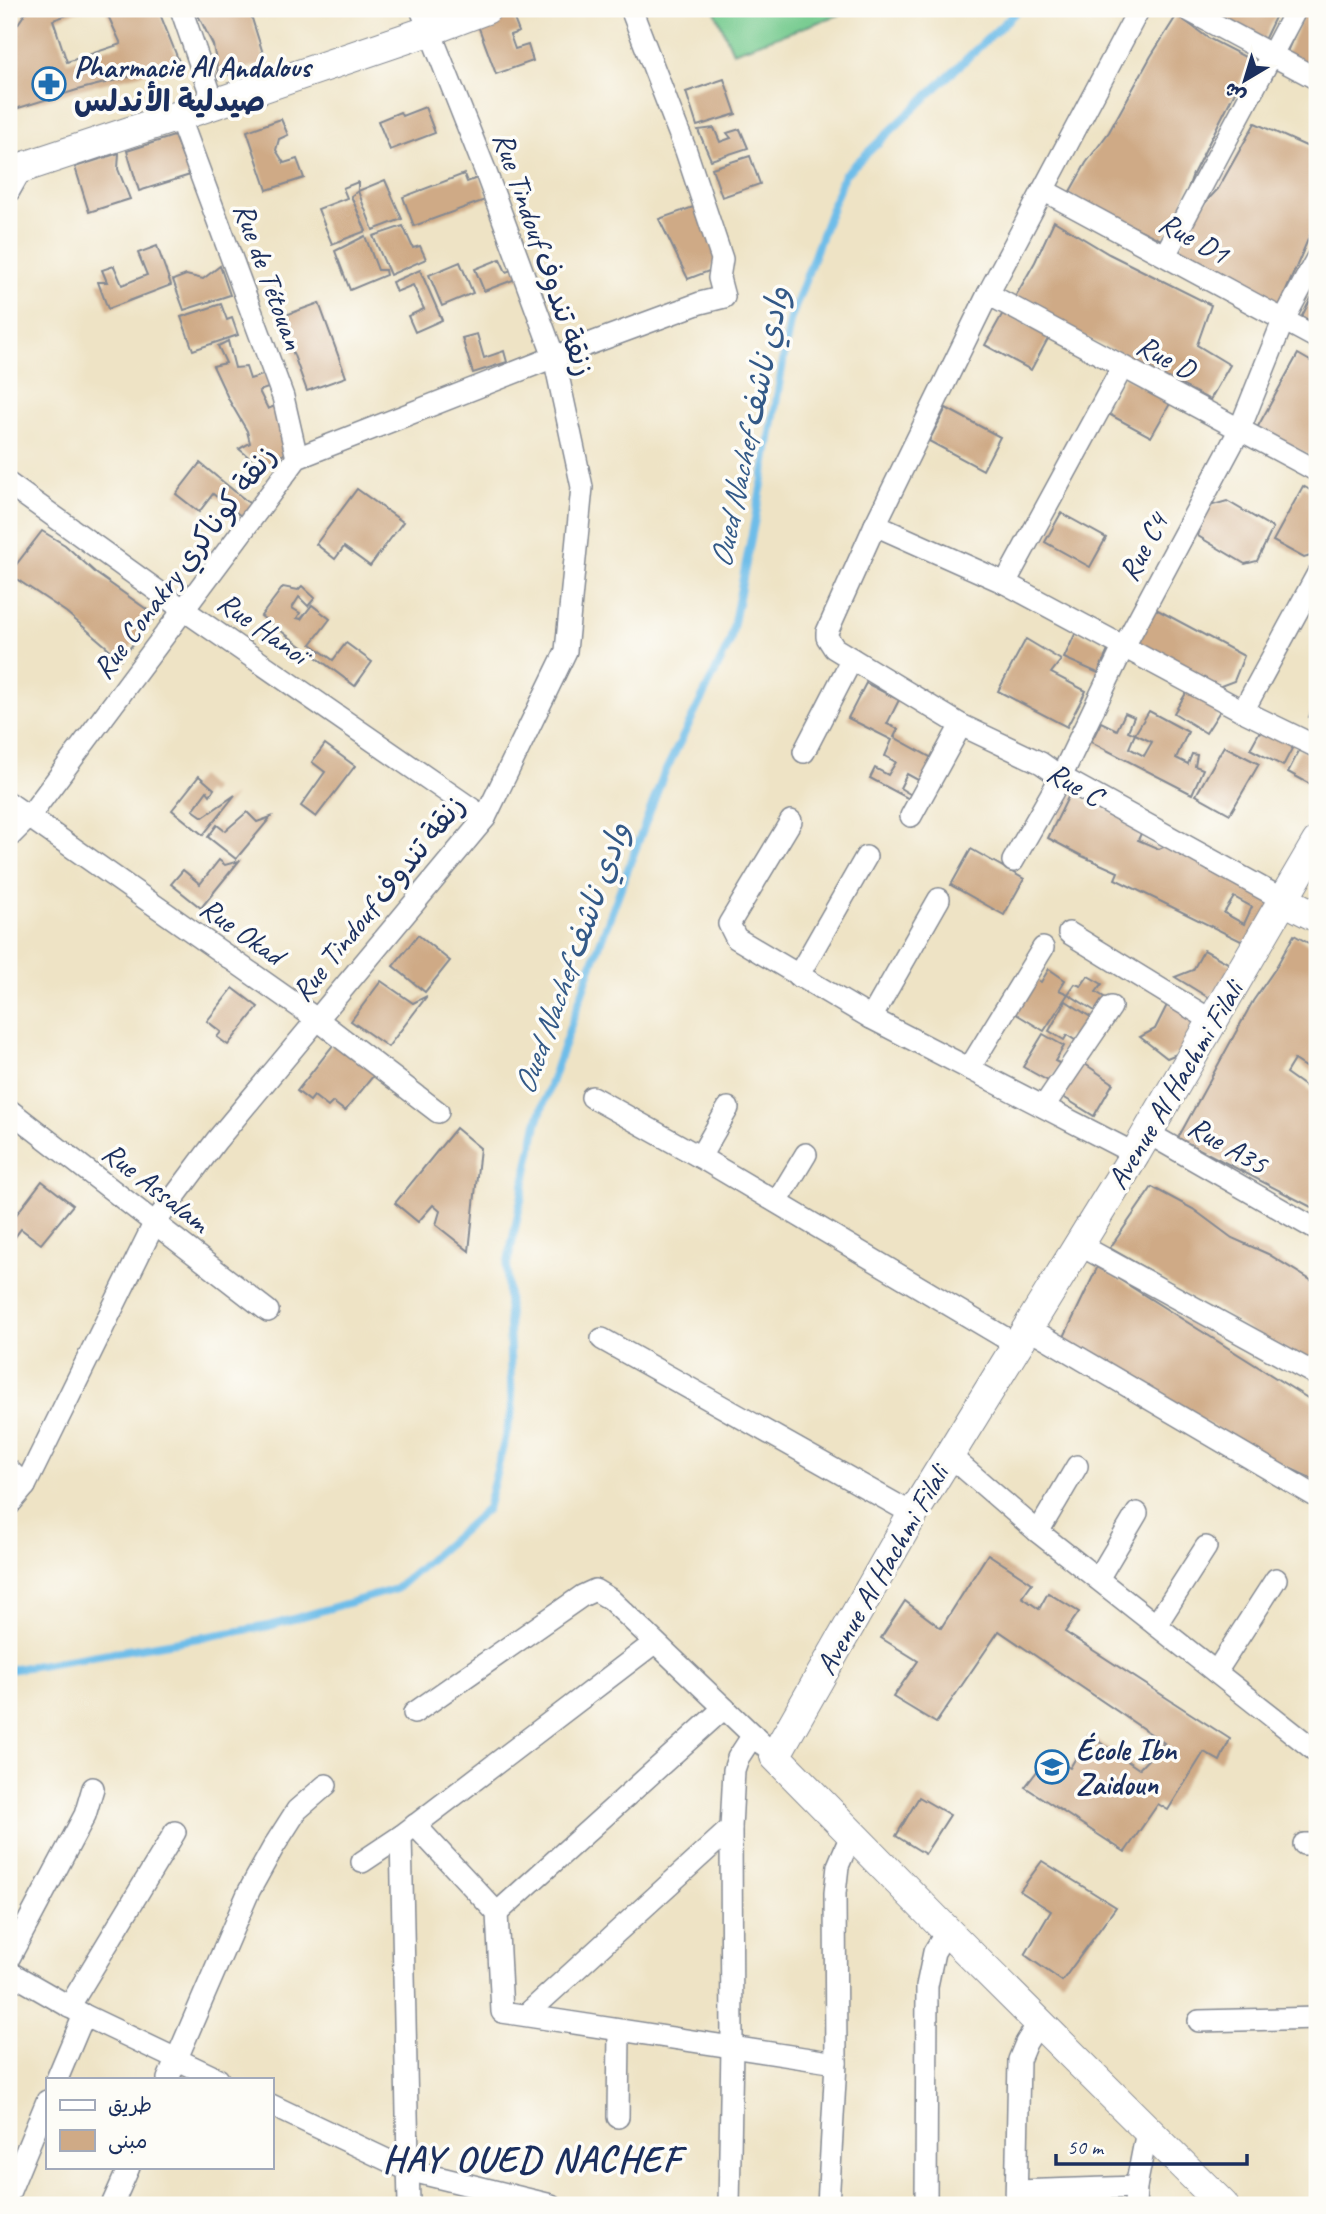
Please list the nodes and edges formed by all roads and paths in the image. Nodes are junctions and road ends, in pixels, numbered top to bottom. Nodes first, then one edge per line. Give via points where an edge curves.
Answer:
1 (181, 9) edge
2 (486, 9) edge
3 (631, 9) edge
4 (1139, 9) edge
5 (1186, 9) edge
6 (1296, 9) edge
7 (425, 20) edge
8 (1272, 55) junction
9 (1317, 79) edge
10 (214, 104) junction
11 (179, 116) junction
12 (13, 177) edge
13 (1043, 190) junction
14 (1165, 255) junction
15 (1317, 258) edge
16 (988, 293) junction
17 (1283, 321) junction
18 (1317, 338) edge
19 (554, 357) junction
20 (1122, 368) junction
21 (1239, 431) junction
22 (297, 458) junction
23 (1317, 471) edge
24 (9, 484) edge
25 (875, 525) junction
26 (1317, 575) edge
27 (1005, 583) junction
28 (184, 610) junction
29 (1123, 648) junction
30 (843, 653) junction
31 (1242, 711) junction
32 (961, 725) junction
33 (1317, 747) edge
34 (804, 752) dead end
35 (1060, 777) junction
36 (9, 803) edge
37 (911, 816) dead end
38 (28, 818) junction
39 (485, 818) junction
40 (791, 821) dead end
41 (9, 837) edge
42 (1317, 842) edge
43 (866, 857) dead end
44 (1013, 861) dead end
45 (939, 899) dead end
46 (1282, 899) junction
47 (1317, 917) edge
48 (1069, 933) dead end
49 (1043, 948) dead end
50 (798, 976) junction
51 (1111, 1007) dead end
52 (871, 1018) junction
53 (318, 1020) junction
54 (1214, 1022) junction
55 (969, 1069) junction
56 (592, 1097) dead end
57 (1044, 1106) junction
58 (728, 1108) dead end
59 (9, 1110) edge
60 (438, 1112) dead end
61 (1141, 1143) junction
62 (806, 1154) dead end
63 (700, 1157) junction
64 (777, 1202) junction
65 (154, 1224) junction
66 (1317, 1230) edge
67 (1078, 1244) junction
68 (268, 1311) dead end
69 (1022, 1336) junction
70 (602, 1339) dead end
71 (1317, 1375) edge
72 (949, 1455) junction
73 (1077, 1466) dead end
74 (9, 1470) edge
75 (25, 1486) junction
76 (1317, 1497) edge
77 (9, 1504) edge
78 (1137, 1513) dead end
79 (913, 1514) junction
80 (1038, 1532) junction
81 (1206, 1547) dead end
82 (1098, 1579) junction
83 (1276, 1579) dead end
84 (1156, 1625) junction
85 (654, 1643) junction
86 (1216, 1672) junction
87 (724, 1708) junction
88 (414, 1713) dead end
89 (753, 1735) junction
90 (1317, 1752) edge
91 (775, 1756) junction
92 (326, 1785) dead end
93 (93, 1788) dead end
94 (732, 1828) junction
95 (408, 1831) junction
96 (175, 1832) dead end
97 (852, 1833) junction
98 (362, 1862) dead end
99 (497, 1913) junction
100 (947, 1931) junction
101 (9, 1958) edge
102 (9, 1972) edge
103 (77, 2011) junction
104 (527, 2014) junction
105 (1317, 2018) edge
106 (1199, 2021) dead end
107 (1039, 2022) junction
108 (619, 2032) junction
109 (732, 2047) junction
110 (836, 2063) junction
111 (172, 2069) edge
112 (57, 2078) edge
113 (213, 2078) edge
114 (46, 2103) edge
115 (273, 2106) edge
116 (618, 2117) dead end
117 (1147, 2131) junction
118 (129, 2168) edge
119 (408, 2170) junction
120 (9, 2193) edge
121 (1135, 2196) edge
122 (1016, 2198) edge
123 (111, 2205) edge
124 (409, 2205) edge
125 (551, 2205) edge
126 (729, 2205) edge
127 (828, 2205) edge
128 (926, 2205) edge
129 (1223, 2205) edge

1 - 10 street
2 - 7 street
3 - 19 street, Rue Conakry زنقة كوناكري via 722,259 719,278 724,297
4 - 13 street
5 - 8 street
6 - 8 street
7 - 10 street
7 - 19 street, Rue Tindouf زنقة تندوف
8 - 9 street
8 - 14 street
10 - 11 street
11 - 12 street
11 - 22 street, Rue de Tétouan via 283,397
13 - 14 street, Rue D1
13 - 16 street
14 - 17 street, Rue D1
15 - 17 street, Rue C4
16 - 20 street, Rue D
16 - 25 street
17 - 18 street, Rue D1
17 - 21 street, Rue C4
19 - 22 street, Rue Conakry زنقة كوناكري
19 - 39 street, Rue Tindouf زنقة تندوف via 582,487 566,651
20 - 21 street, Rue D
20 - 27 street
21 - 23 street, Rue D
21 - 29 street, Rue C4
22 - 28 street, Rue Conakry زنقة كوناكري
24 - 28 street, Rue Hanoï
25 - 27 street
25 - 30 street via 827,632
26 - 31 street
27 - 29 street
28 - 38 street, Rue Conakry زنقة كوناكري
28 - 39 street, Rue Hanoï
29 - 31 street
29 - 35 street, Rue C4
30 - 32 street, Rue C
30 - 34 street
31 - 33 street
32 - 35 street, Rue C
32 - 37 street
35 - 44 street, Rue C4
35 - 46 street, Rue C
36 - 38 street, Rue Okad
38 - 41 street, Rue Conakry زنقة كوناكري
38 - 53 street, Rue Okad
39 - 53 street, Rue Tindouf زنقة تندوف
40 - 50 street, Rue A35 via 729,924 736,938
42 - 46 street, Avenue Al Hachmi Filali
43 - 50 street
45 - 52 street
46 - 47 street, Rue C
46 - 54 street, Avenue Al Hachmi Filali
48 - 54 street
49 - 55 street
50 - 52 street, Rue A35
51 - 57 street
52 - 55 street, Rue A35
53 - 60 street, Rue Okad
53 - 65 street, Rue Tindouf زنقة تندوف via 216,1141
54 - 61 street, Avenue Al Hachmi Filali
55 - 57 street, Rue A35
56 - 63 street
57 - 61 street, Rue A35
58 - 63 street
59 - 65 street, Rue Assalam
61 - 66 street, Rue A35
61 - 67 street, Avenue Al Hachmi Filali
62 - 64 street
63 - 64 street
64 - 69 street
65 - 68 street, Rue Assalam
65 - 75 street, Rue Tindouf زنقة تندوف
67 - 69 street, Avenue Al Hachmi Filali
67 - 71 street
69 - 72 street, Avenue Al Hachmi Filali
69 - 76 street
70 - 79 street
72 - 79 street, Avenue Al Hachmi Filali
72 - 80 street
73 - 80 street
74 - 75 street
75 - 77 street, Rue Tindouf زنقة تندوف
78 - 82 street
79 - 91 street, Avenue Al Hachmi Filali
80 - 82 street
81 - 84 street
82 - 84 street
83 - 86 street
84 - 86 street
85 - 87 street
85 - 88 street via 595,1590
85 - 95 street
86 - 90 street
87 - 89 street
87 - 99 street
89 - 91 street
89 - 94 street via 734,1770
91 - 97 street
92 - 111 street via 297,1810 267,1857
93 - 101 street via 85,1815
94 - 104 street
94 - 109 street
95 - 98 street
95 - 99 street
95 - 119 street
96 - 103 street
97 - 100 street
97 - 110 street via 838,1866 835,1893
99 - 104 street via 500,2006 502,2012
100 - 107 street
100 - 128 street via 934,1952 927,1986
102 - 103 street
103 - 111 street
103 - 112 street
104 - 108 street
105 - 106 street
107 - 117 street
107 - 122 street via 1019,2060
108 - 109 street
108 - 116 street
109 - 110 street
109 - 126 street
110 - 127 street
111 - 113 street
114 - 120 street
115 - 119 street
117 - 121 street
117 - 129 street
118 - 123 street
119 - 124 street
119 - 125 street
121 - 122 street

